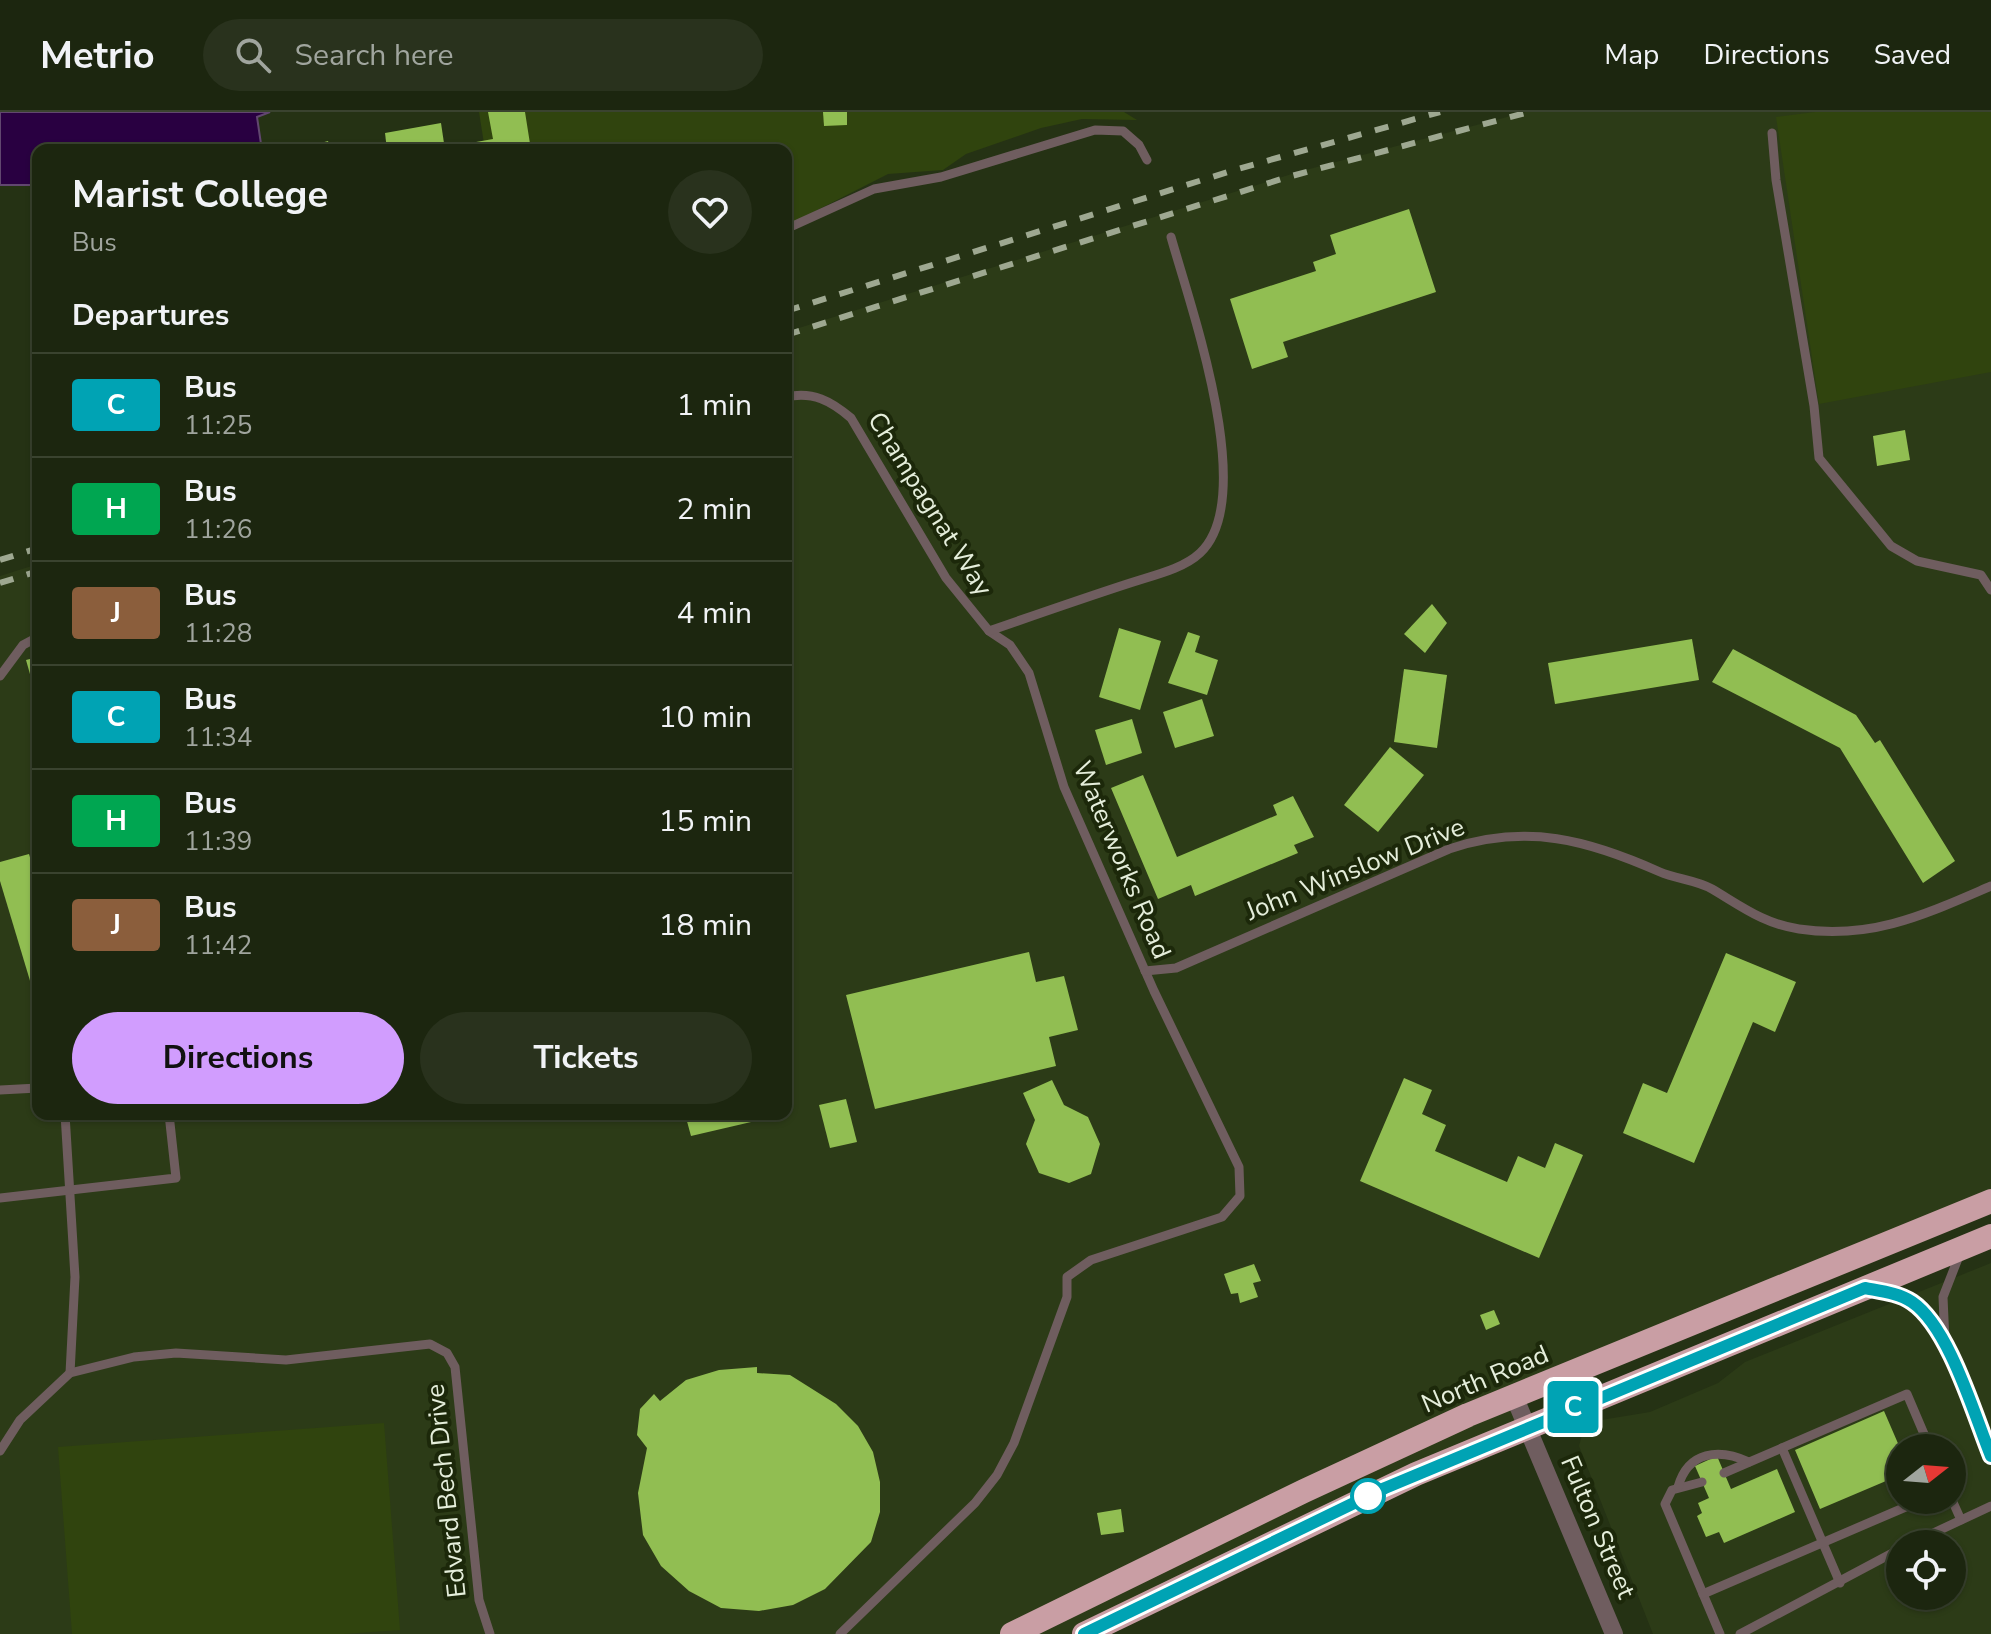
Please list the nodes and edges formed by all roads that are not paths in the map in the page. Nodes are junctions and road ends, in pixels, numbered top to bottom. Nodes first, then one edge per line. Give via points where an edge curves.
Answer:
1 (1772, 133) dead end
2 (1147, 160) dead end
3 (792, 226) edge
4 (1171, 237) dead end
5 (792, 396) edge
6 (1991, 590) edge
7 (989, 631) junction
8 (32, 640) edge
9 (0, 676) edge
10 (1991, 886) edge
11 (1145, 971) junction
12 (32, 1088) edge
13 (0, 1090) edge
14 (66, 1120) edge
15 (170, 1120) edge
16 (72, 1190) junction
17 (0, 1198) edge
18 (1991, 1201) edge
19 (1991, 1236) edge
20 (1964, 1247) junction
21 (1865, 1288) junction
22 (1946, 1349) junction
23 (70, 1373) junction
24 (1514, 1396) junction
25 (1527, 1426) junction
26 (1924, 1434) edge
27 (1782, 1448) junction
28 (0, 1451) edge
29 (1991, 1456) edge
30 (1749, 1462) junction
31 (1724, 1473) dead end
32 (1702, 1482) dead end
33 (1678, 1487) junction
34 (1991, 1506) edge
35 (1889, 1514) edge
36 (1958, 1514) edge
37 (1961, 1520) junction
38 (1940, 1530) edge
39 (1823, 1542) junction
40 (1886, 1557) edge
41 (1840, 1583) junction
42 (1703, 1594) junction
43 (490, 1634) edge
44 (840, 1634) edge
45 (1012, 1634) edge
46 (1084, 1634) edge
47 (1614, 1634) edge
48 (1720, 1634) edge
49 (1740, 1634) edge

1 - 6 lane via 1819,458 1891,546 1917,561 1981,575
2 - 3 lane via 1129,134 1103,128 941,177 874,189
4 - 7 lane via 1203,342 1221,448 1224,473 1214,535 1199,554 1168,570
5 - 7 lane, Champagnat Way via 807,394 832,402 851,418 946,578
7 - 11 lane, Waterworks Road via 1010,645 1029,673 1064,787
8 - 9 lane
10 - 11 lane, John Winslow Drive via 1909,922 1846,931 1798,929 1755,918 1709,887 1624,854 1582,841 1533,835 1449,849 1176,968
11 - 44 lane, Waterworks Road via 1233,1154 1242,1181 1240,1196 1222,1217 1091,1260 1067,1277 1067,1297 1014,1443 997,1475 975,1503
12 - 13 lane
14 - 16 lane
15 - 16 lane via 176,1178
16 - 17 lane
16 - 23 lane
18 - 24 highway, North Road
19 - 20 highway
20 - 21 highway
20 - 22 lane via 1943,1297
21 - 22 lane via 1917,1306
21 - 25 highway
22 - 29 lane
23 - 28 lane, Edvard Bech Drive via 20,1420
23 - 43 lane, Edvard Bech Drive via 176,1353 286,1360 430,1344 447,1353 455,1367 479,1600
24 - 25 street, Fulton Street
24 - 45 highway, North Road via 1290,1497
25 - 46 highway via 1361,1499
25 - 47 street, Fulton Street
26 - 27 lane via 1907,1394
27 - 30 lane
27 - 39 lane
30 - 31 lane
30 - 33 lane via 1712,1453 1687,1466
32 - 33 lane
33 - 42 lane via 1665,1504
34 - 37 lane
35 - 39 lane
36 - 37 lane
37 - 38 lane
39 - 41 lane
39 - 42 lane
40 - 41 lane
41 - 49 lane
42 - 48 lane

